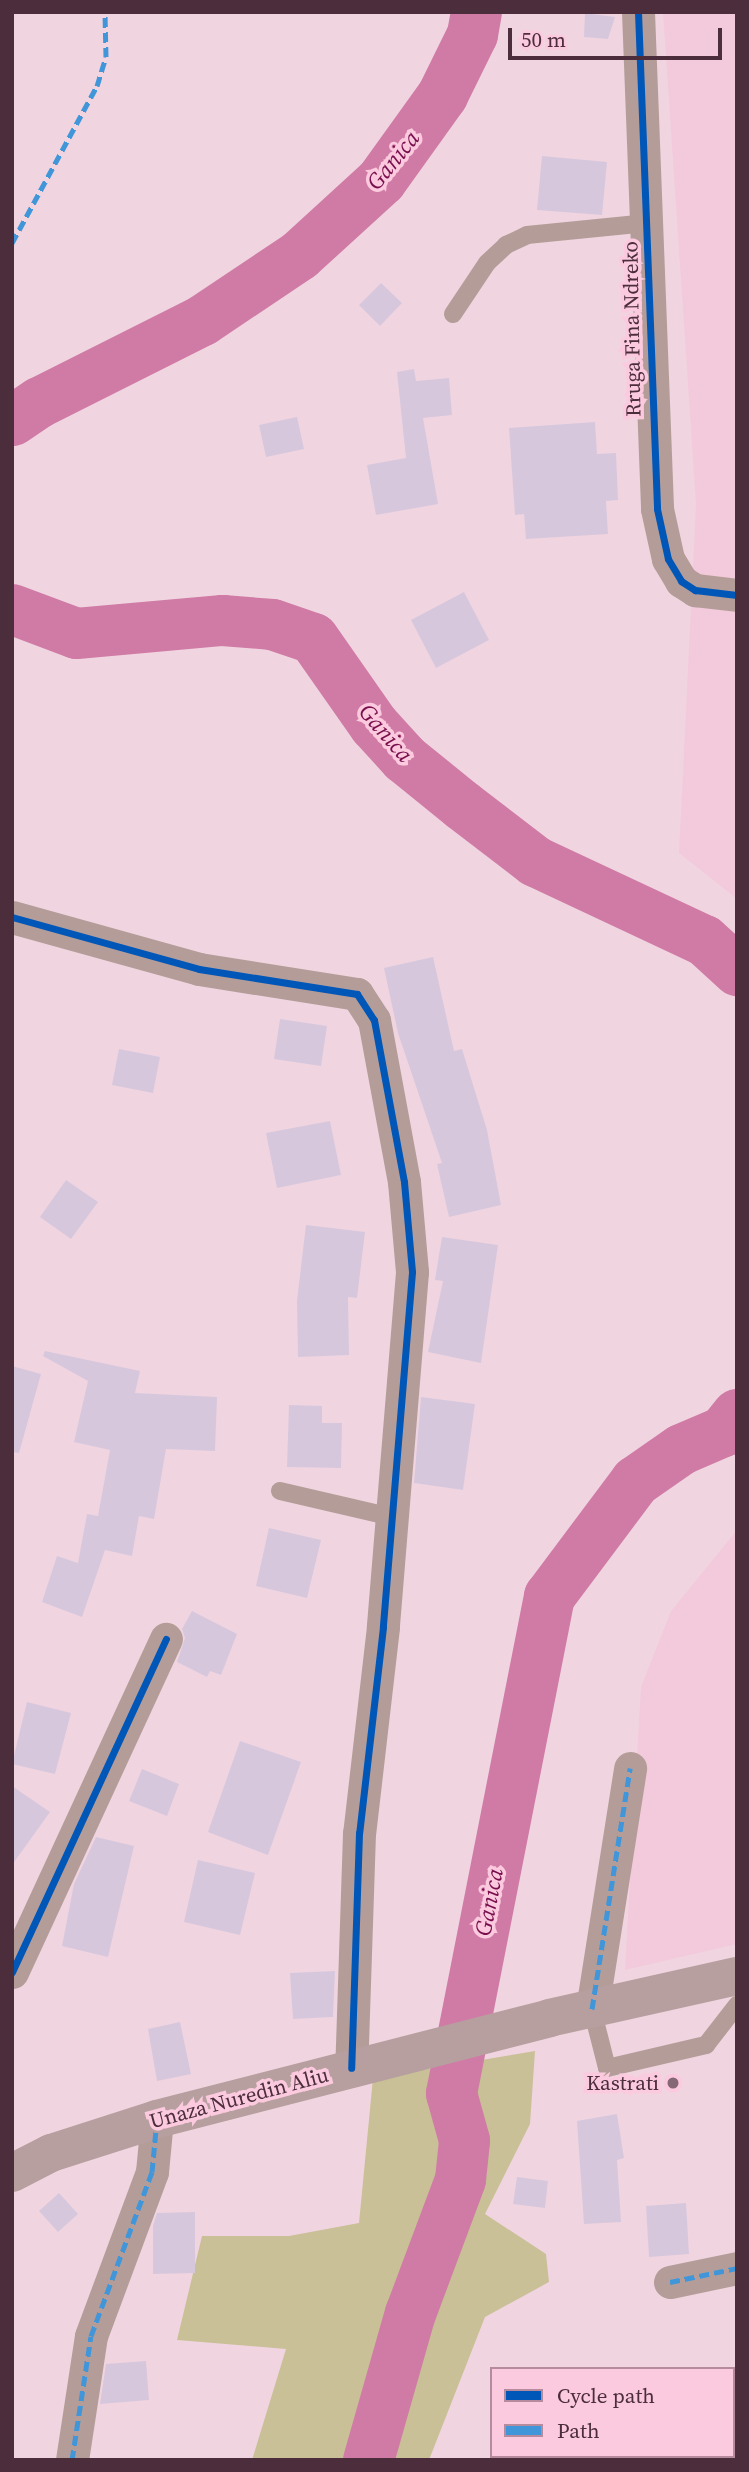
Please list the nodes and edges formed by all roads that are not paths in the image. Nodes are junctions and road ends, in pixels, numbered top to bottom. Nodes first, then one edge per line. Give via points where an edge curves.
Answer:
1 (638, 12) edge
2 (647, 223) junction
3 (453, 314) dead end
4 (737, 595) edge
5 (12, 917) edge
6 (280, 1491) dead end
7 (392, 1517) junction
8 (166, 1639) dead end
9 (630, 1768) dead end
10 (12, 1972) edge
11 (737, 1976) edge
12 (737, 2005) edge
13 (592, 2008) junction
14 (362, 2065) junction
15 (157, 2119) junction
16 (12, 2173) edge
17 (737, 2268) edge
18 (670, 2282) dead end
19 (72, 2460) edge

1 - 2 street, Rruga Fina Ndreko
2 - 3 lane, Rruga Fina Ndreko via 527,235 506,245 488,263
2 - 4 street, Rruga Fina Ndreko via 654,469 666,550 687,585
5 - 7 street via 199,969 332,989 357,994 366,1002 384,1054 411,1230
6 - 7 lane
7 - 14 street via 359,1833
8 - 10 street
9 - 13 street
11 - 13 main road, Unaza Nuredin Aliu
12 - 13 lane via 706,2045 607,2068
13 - 14 main road, Unaza Nuredin Aliu
14 - 15 main road, Unaza Nuredin Aliu
15 - 16 main road, Unaza Nuredin Aliu via 51,2152
15 - 19 street via 152,2172 91,2336
17 - 18 street

